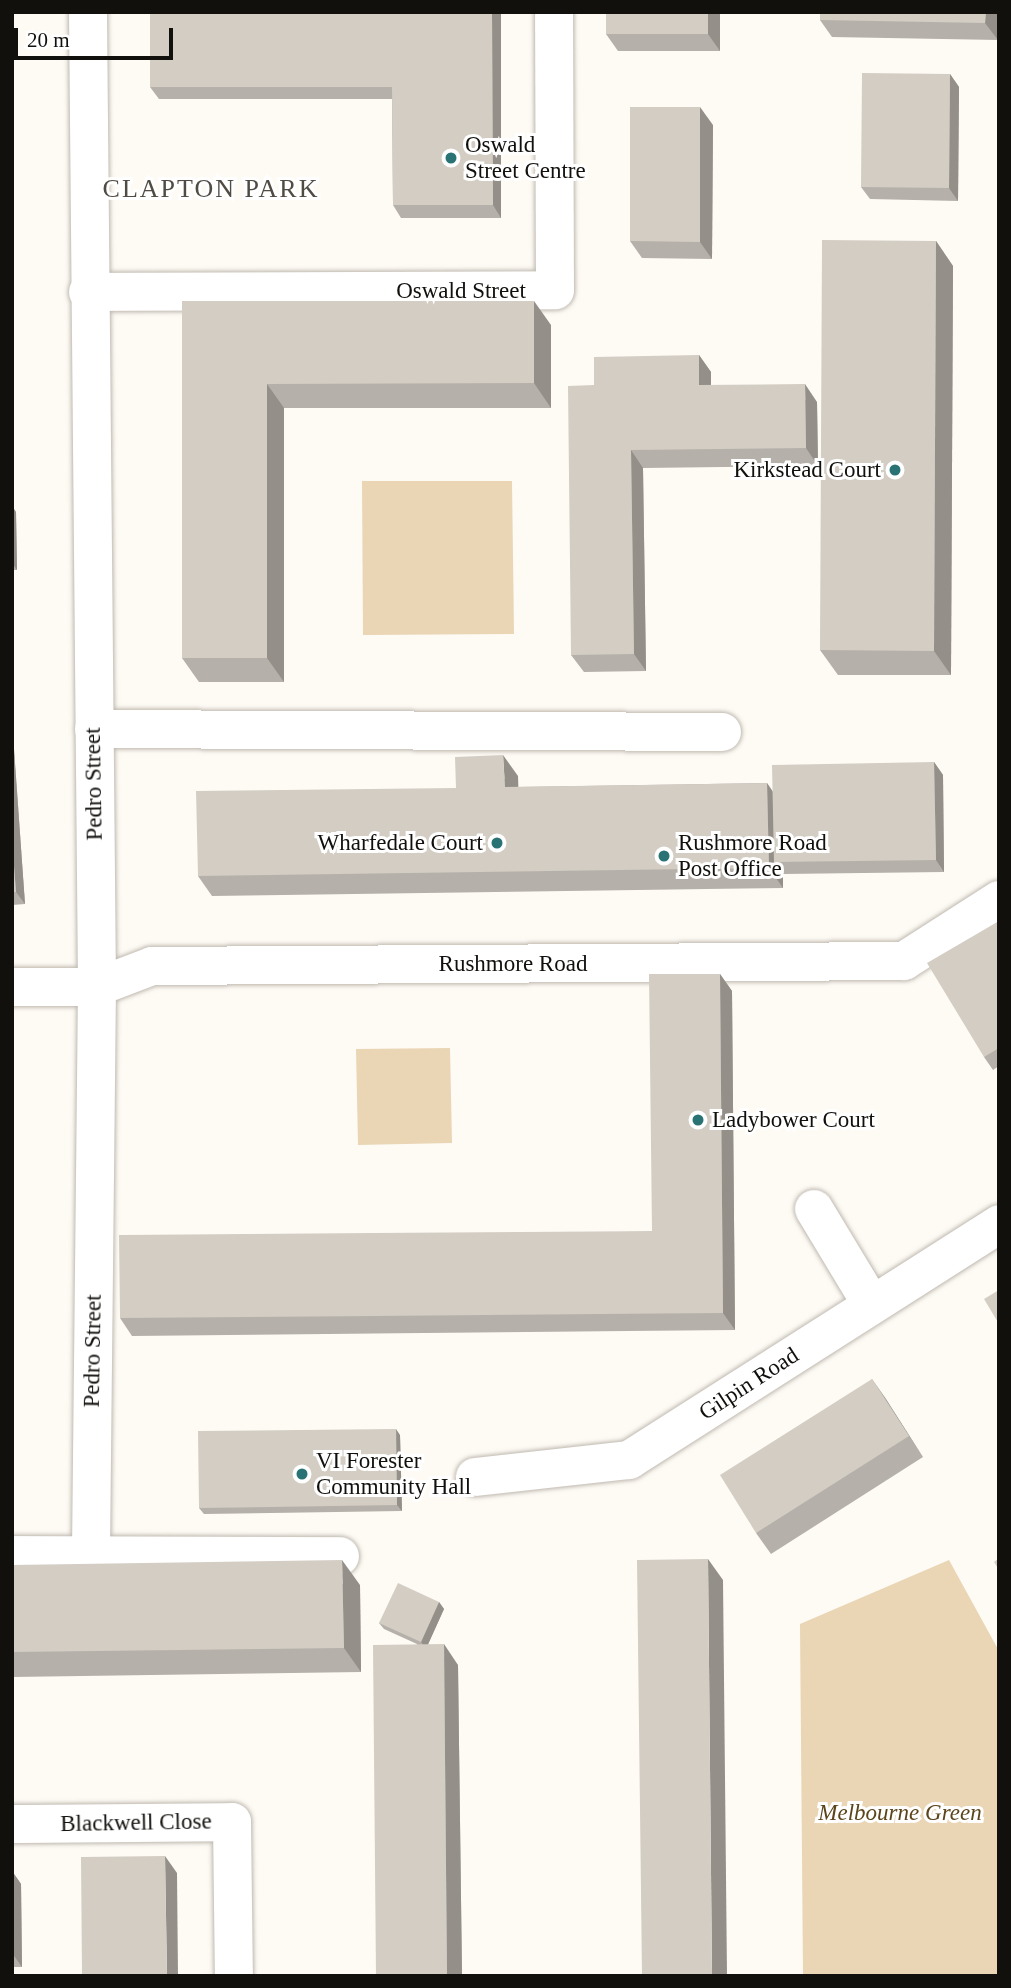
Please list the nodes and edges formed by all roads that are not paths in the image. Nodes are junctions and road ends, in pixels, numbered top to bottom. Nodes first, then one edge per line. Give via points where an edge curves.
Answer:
1 (88, 12) edge
2 (554, 12) edge
3 (88, 292) junction
4 (94, 729) junction
5 (722, 732) dead end
6 (999, 900) edge
7 (12, 987) edge
8 (97, 987) junction
9 (814, 1209) dead end
10 (999, 1224) edge
11 (872, 1305) junction
12 (475, 1478) dead end
13 (12, 1555) edge
14 (91, 1555) junction
15 (340, 1556) dead end
16 (12, 1825) edge
17 (234, 1976) edge

1 - 3 street, Pedro Street
2 - 3 street, Oswald Street via 555,290
3 - 4 street, Pedro Street
4 - 5 street
4 - 8 street, Pedro Street
6 - 8 street, Rushmore Road via 904,961 152,966
7 - 8 street, Rushmore Road
8 - 14 street, Pedro Street
9 - 11 street
10 - 11 street, Gilpin Road
11 - 12 street, Gilpin Road via 629,1460
13 - 14 street
14 - 15 street
16 - 17 street, Blackwell Close via 232,1822

